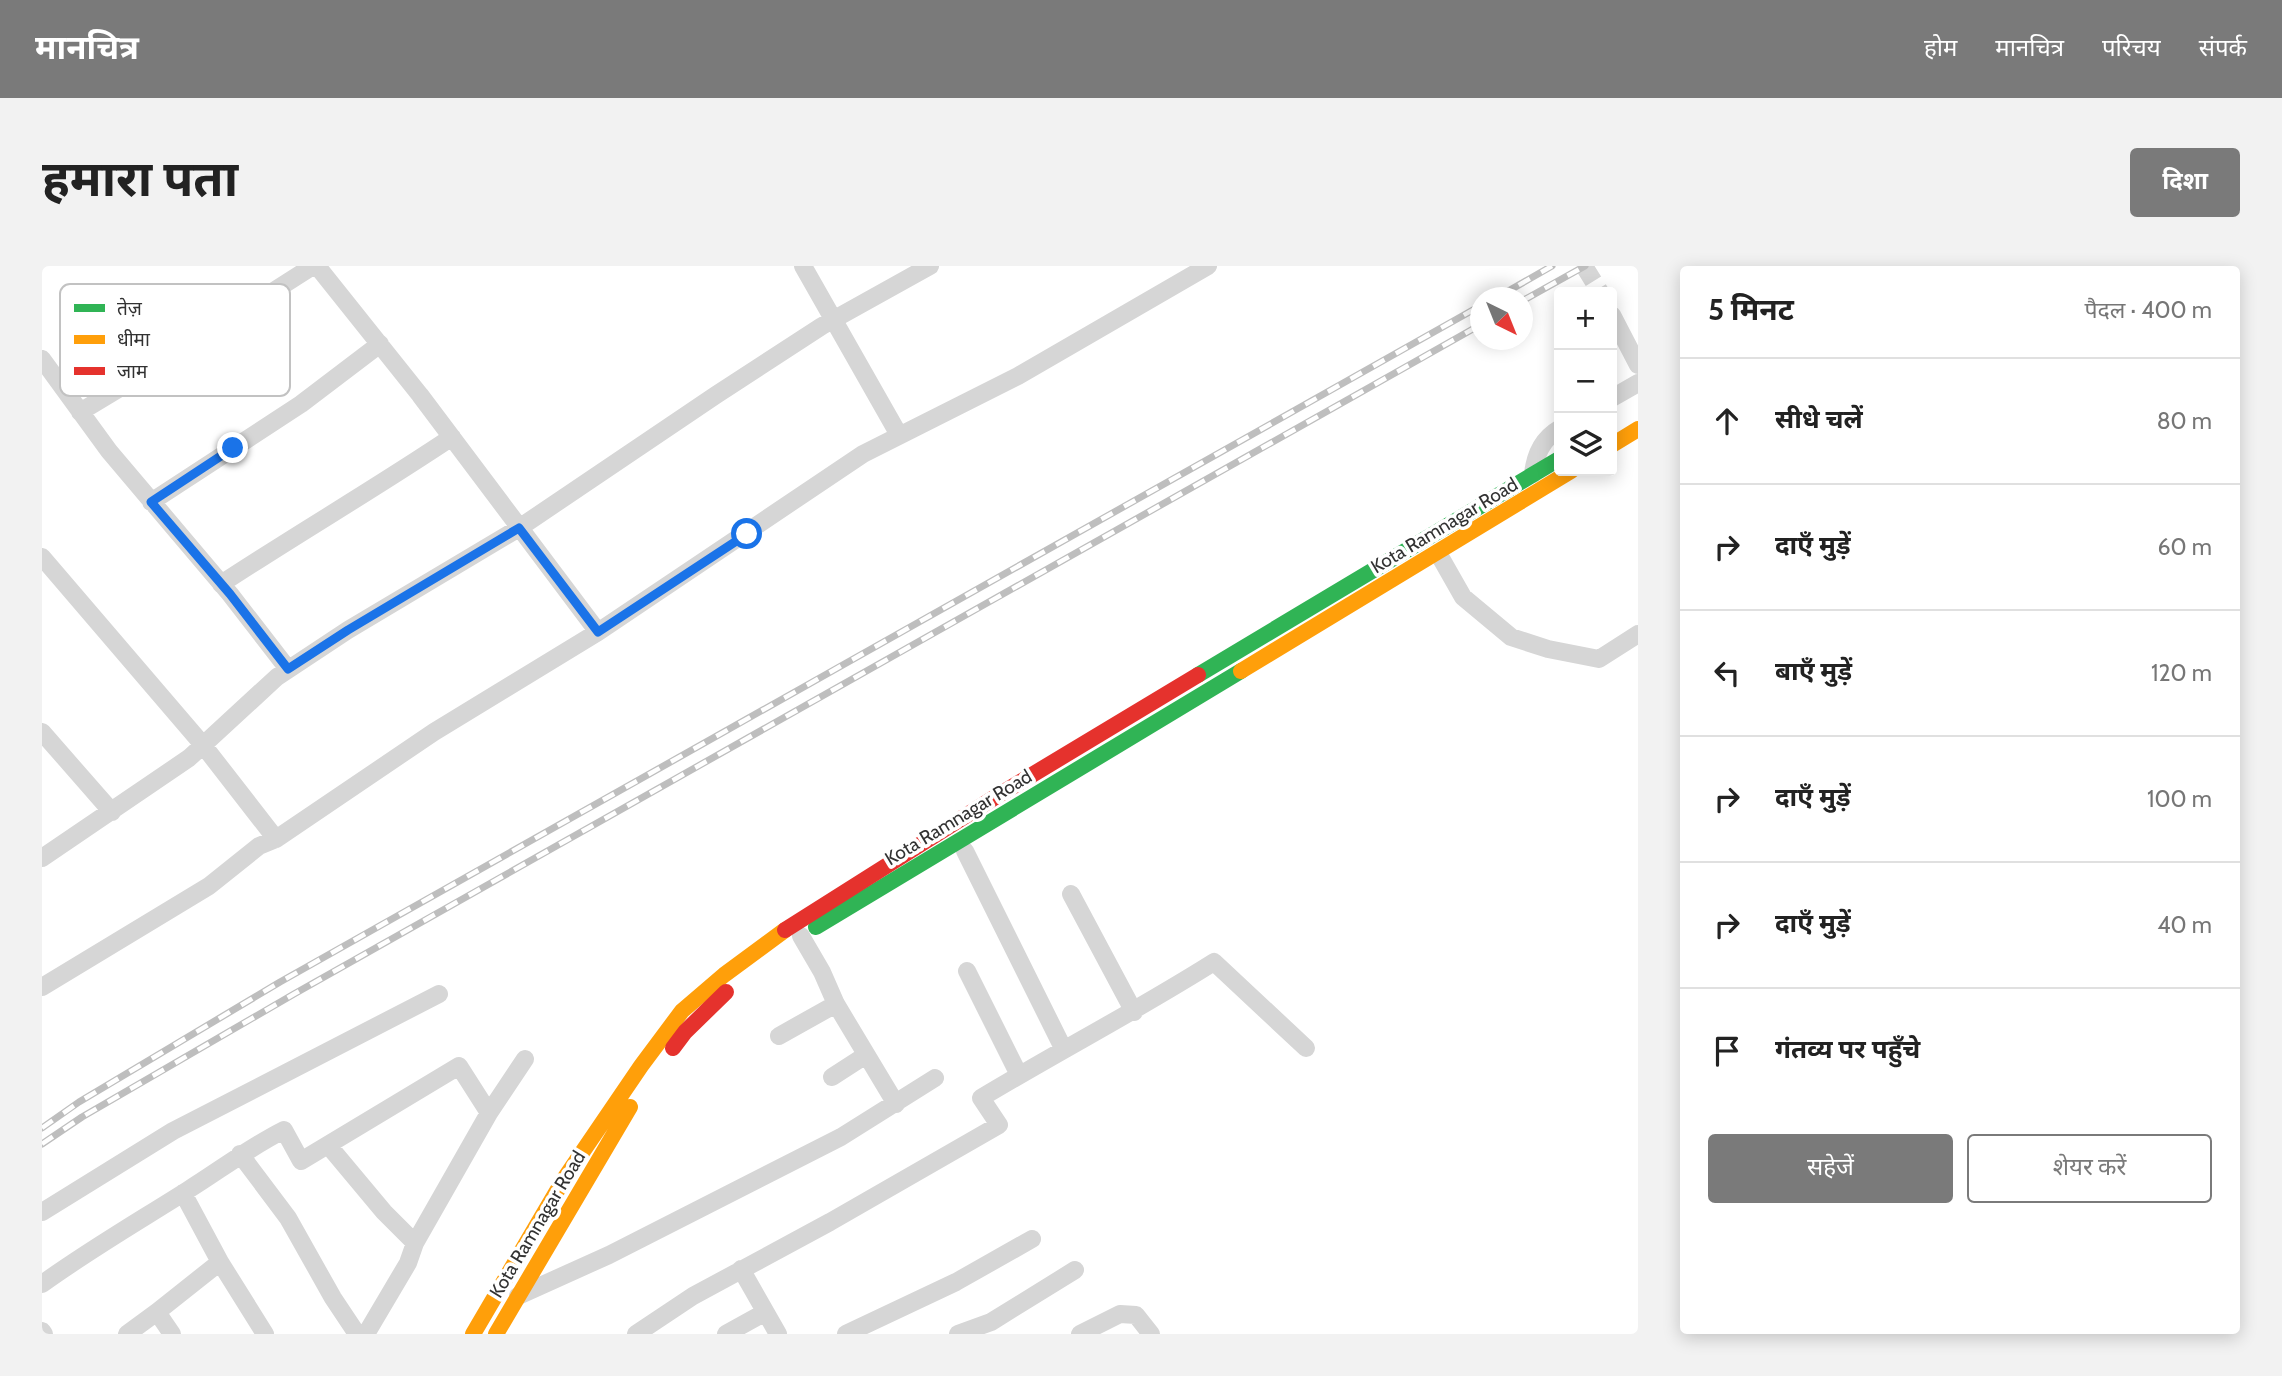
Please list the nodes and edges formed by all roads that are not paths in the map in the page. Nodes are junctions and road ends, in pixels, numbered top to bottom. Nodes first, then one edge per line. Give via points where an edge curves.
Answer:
1 (315, 266) edge
2 (803, 266) edge
3 (930, 266) edge
4 (1208, 266) edge
5 (286, 284) edge
6 (832, 321) junction
7 (1617, 325) edge
8 (380, 344) junction
9 (42, 359) edge
10 (1638, 365) edge
11 (1638, 383) edge
12 (60, 384) edge
13 (1617, 395) edge
14 (69, 396) edge
15 (106, 396) edge
16 (1638, 411) edge
17 (80, 412) junction
18 (1617, 424) edge
19 (1638, 429) edge
20 (1554, 432) edge
21 (899, 435) junction
22 (452, 438) junction
23 (1617, 442) edge
24 (1554, 461) edge
25 (1533, 474) junction
26 (1563, 476) edge
27 (1501, 494) junction
28 (151, 502) junction
29 (1509, 510) junction
30 (519, 528) junction
31 (1438, 553) junction
32 (42, 557) edge
33 (221, 584) junction
34 (598, 632) junction
35 (1637, 637) edge
36 (288, 669) junction
37 (42, 732) edge
38 (203, 745) junction
39 (112, 812) junction
40 (276, 839) junction
41 (965, 851) dead end
42 (42, 858) edge
43 (1071, 894) dead end
44 (801, 936) junction
45 (967, 971) dead end
46 (42, 987) edge
47 (439, 994) dead end
48 (836, 1004) junction
49 (1134, 1012) junction
50 (779, 1036) dead end
51 (1063, 1048) junction
52 (1306, 1048) dead end
53 (866, 1055) junction
54 (525, 1059) dead end
55 (1019, 1075) junction
56 (832, 1077) dead end
57 (935, 1078) dead end
58 (895, 1104) junction
59 (489, 1113) junction
60 (328, 1144) junction
61 (240, 1154) junction
62 (183, 1193) junction
63 (42, 1212) edge
64 (1032, 1239) dead end
65 (415, 1243) junction
66 (220, 1262) junction
67 (741, 1269) junction
68 (1075, 1270) dead end
69 (42, 1284) edge
70 (518, 1296) junction
71 (158, 1312) junction
72 (765, 1313) junction
73 (127, 1334) edge
74 (172, 1334) edge
75 (265, 1334) edge
76 (357, 1334) edge
77 (366, 1334) edge
78 (473, 1334) edge
79 (496, 1334) edge
80 (636, 1334) edge
81 (726, 1334) edge
82 (778, 1334) edge
83 (846, 1334) edge
84 (958, 1334) edge
85 (1080, 1334) edge
86 (1151, 1334) edge

1 - 5 street
1 - 8 street
2 - 6 street
3 - 6 street
4 - 21 street via 1018,376
6 - 21 street
6 - 30 street
7 - 10 street
8 - 22 street
8 - 28 street via 301,404
9 - 12 street
11 - 13 street
14 - 17 street
15 - 17 street
16 - 18 street
17 - 28 street
19 - 23 street
20 - 25 street via 1534,460
21 - 34 street via 863,454
22 - 30 street
22 - 33 street
24 - 25 street
25 - 27 street
26 - 29 street, Kota Ramnagar Road
27 - 29 street
27 - 78 street via 975,810 803,917 724,975 682,1011 641,1066 564,1179
28 - 33 street
29 - 31 street, Kota Ramnagar Road
30 - 34 street
30 - 36 street
31 - 35 street via 1464,597 1511,637 1600,659
31 - 44 street, Kota Ramnagar Road
32 - 38 street
33 - 36 street
34 - 40 street via 434,732
36 - 38 street
37 - 39 street
38 - 39 street
38 - 40 street
39 - 42 street
40 - 46 street via 259,846 209,886
41 - 51 street
43 - 49 street
44 - 48 street
44 - 70 street, Kota Ramnagar Road via 732,985 685,1032 632,1104
45 - 55 street
47 - 63 street via 173,1131
48 - 50 street
48 - 53 street
49 - 51 street
49 - 52 street via 1214,962
51 - 55 street
53 - 56 street
53 - 58 street
54 - 59 street
55 - 67 street via 982,1097 999,1125
57 - 58 street
58 - 70 street via 841,1137
59 - 60 street via 459,1066
59 - 65 street
60 - 61 street via 301,1161 284,1130
60 - 65 street
61 - 62 street
61 - 76 street via 288,1218
62 - 66 street
62 - 69 street
64 - 83 street via 925,1298
65 - 77 street
66 - 71 street
66 - 75 street
67 - 72 street
67 - 80 street
68 - 84 street via 991,1322
70 - 79 street, Kota Ramnagar Road
71 - 73 street
71 - 74 street
72 - 81 street
72 - 82 street
85 - 86 street via 1120,1314 1136,1315

